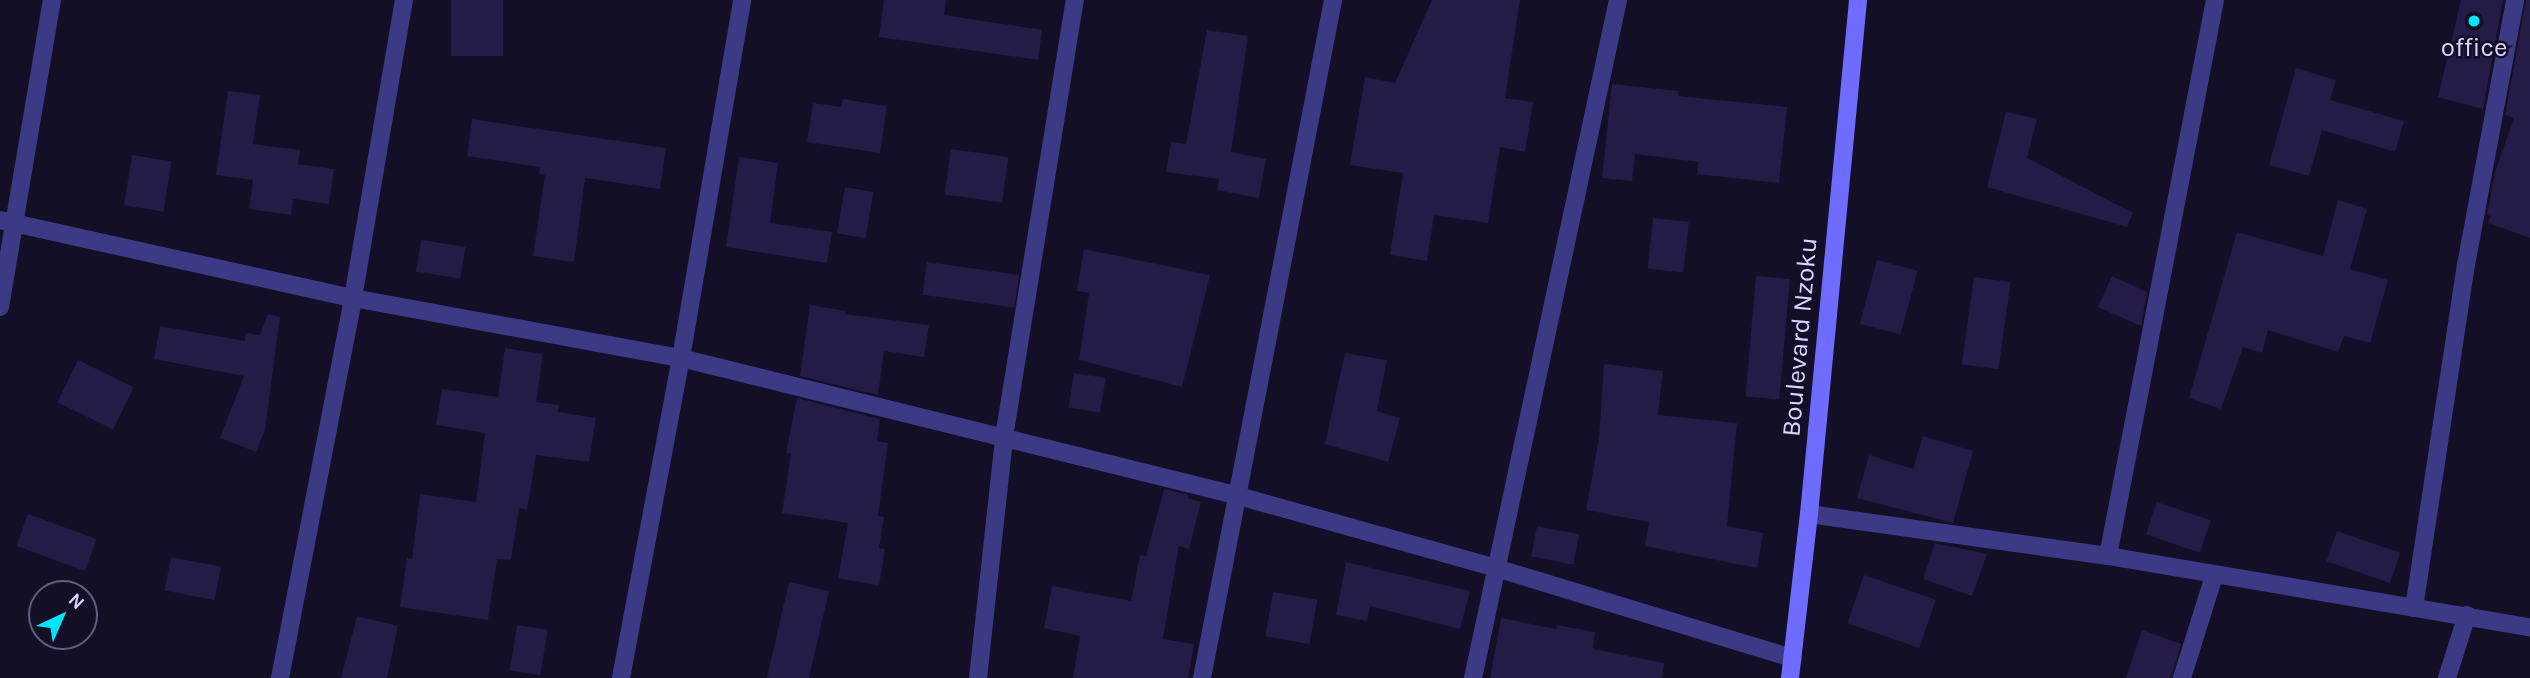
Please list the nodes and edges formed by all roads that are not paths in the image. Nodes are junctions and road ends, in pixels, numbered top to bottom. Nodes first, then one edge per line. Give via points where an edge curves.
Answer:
1 (52, 0) edge
2 (404, 0) edge
3 (742, 0) edge
4 (1074, 0) edge
5 (1333, 0) edge
6 (1618, 0) edge
7 (1858, 0) edge
8 (2215, 0) edge
9 (2515, 0) edge
10 (6, 222) edge
11 (353, 298) junction
12 (0, 307) edge
13 (681, 358) junction
14 (1004, 437) junction
15 (1235, 495) junction
16 (1809, 514) junction
17 (2108, 556) junction
18 (1496, 568) junction
19 (2214, 576) junction
20 (2414, 608) junction
21 (2467, 615) junction
22 (2530, 627) edge
23 (1793, 658) junction
24 (280, 678) edge
25 (621, 678) edge
26 (978, 678) edge
27 (1202, 678) edge
28 (1473, 678) edge
29 (1790, 678) edge
30 (2182, 678) edge
31 (2446, 678) edge

1 - 10 street
2 - 11 street
3 - 13 street
4 - 14 street
5 - 15 street
6 - 18 street
7 - 16 street, Boulevard Nzoku
8 - 17 street
9 - 20 street via 2466,265
10 - 11 street
10 - 12 street
11 - 13 street
11 - 24 street
13 - 14 street
13 - 25 street
14 - 15 street
14 - 26 street
15 - 18 street
15 - 27 street
16 - 17 street
16 - 23 street, Boulevard Nzoku
17 - 19 street
18 - 23 street
18 - 28 street
19 - 20 street
19 - 30 street
20 - 21 street
21 - 22 street
21 - 31 street
23 - 29 street, Boulevard Nzoku

